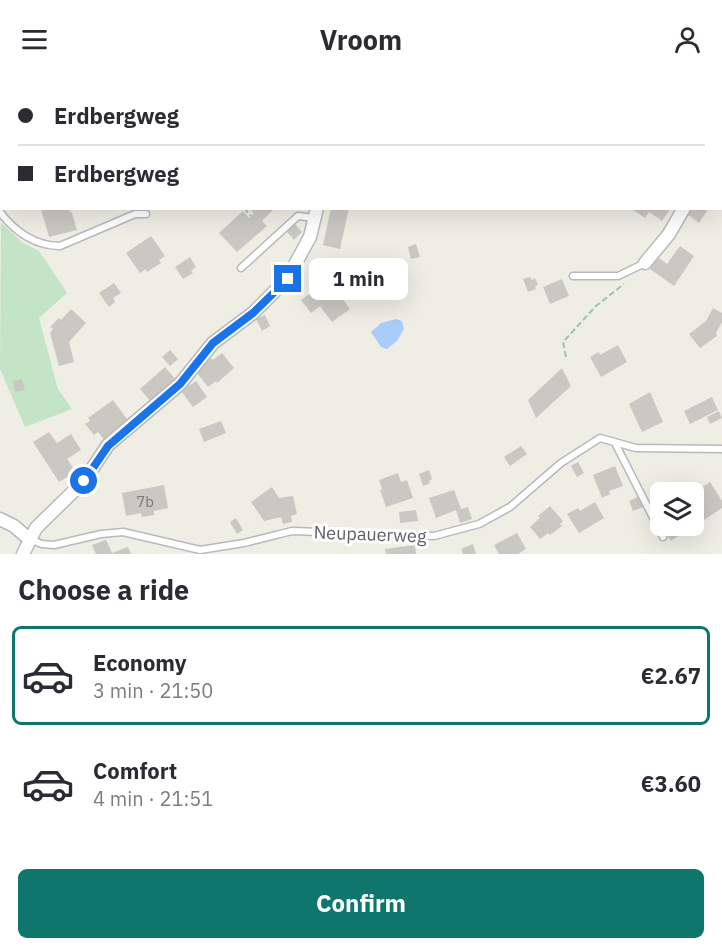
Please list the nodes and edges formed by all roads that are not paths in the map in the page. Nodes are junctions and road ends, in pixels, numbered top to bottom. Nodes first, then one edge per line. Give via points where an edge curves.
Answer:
1 (683, 210) edge
2 (0, 212) edge
3 (298, 212) edge
4 (146, 214) dead end
5 (316, 214) edge
6 (645, 263) joint
7 (241, 268) dead end
8 (573, 276) dead end
9 (615, 443) junction
10 (722, 449) edge
11 (0, 519) edge
12 (663, 537) dead end
13 (29, 538) junction
14 (23, 554) edge

1 - 6 street
2 - 4 lane via 16,229 48,246 60,246 135,214
3 - 5 lane
3 - 7 lane
5 - 13 street via 310,237 288,279 253,313 213,343 180,384 108,446 84,481
6 - 8 lane via 618,276
9 - 10 lane, Neupauerweg via 636,448
9 - 12 lane
9 - 13 lane, Neupauerweg via 600,438 561,463 510,507 479,524 434,536 292,531 200,550 123,532 54,545
11 - 13 street
13 - 14 street

